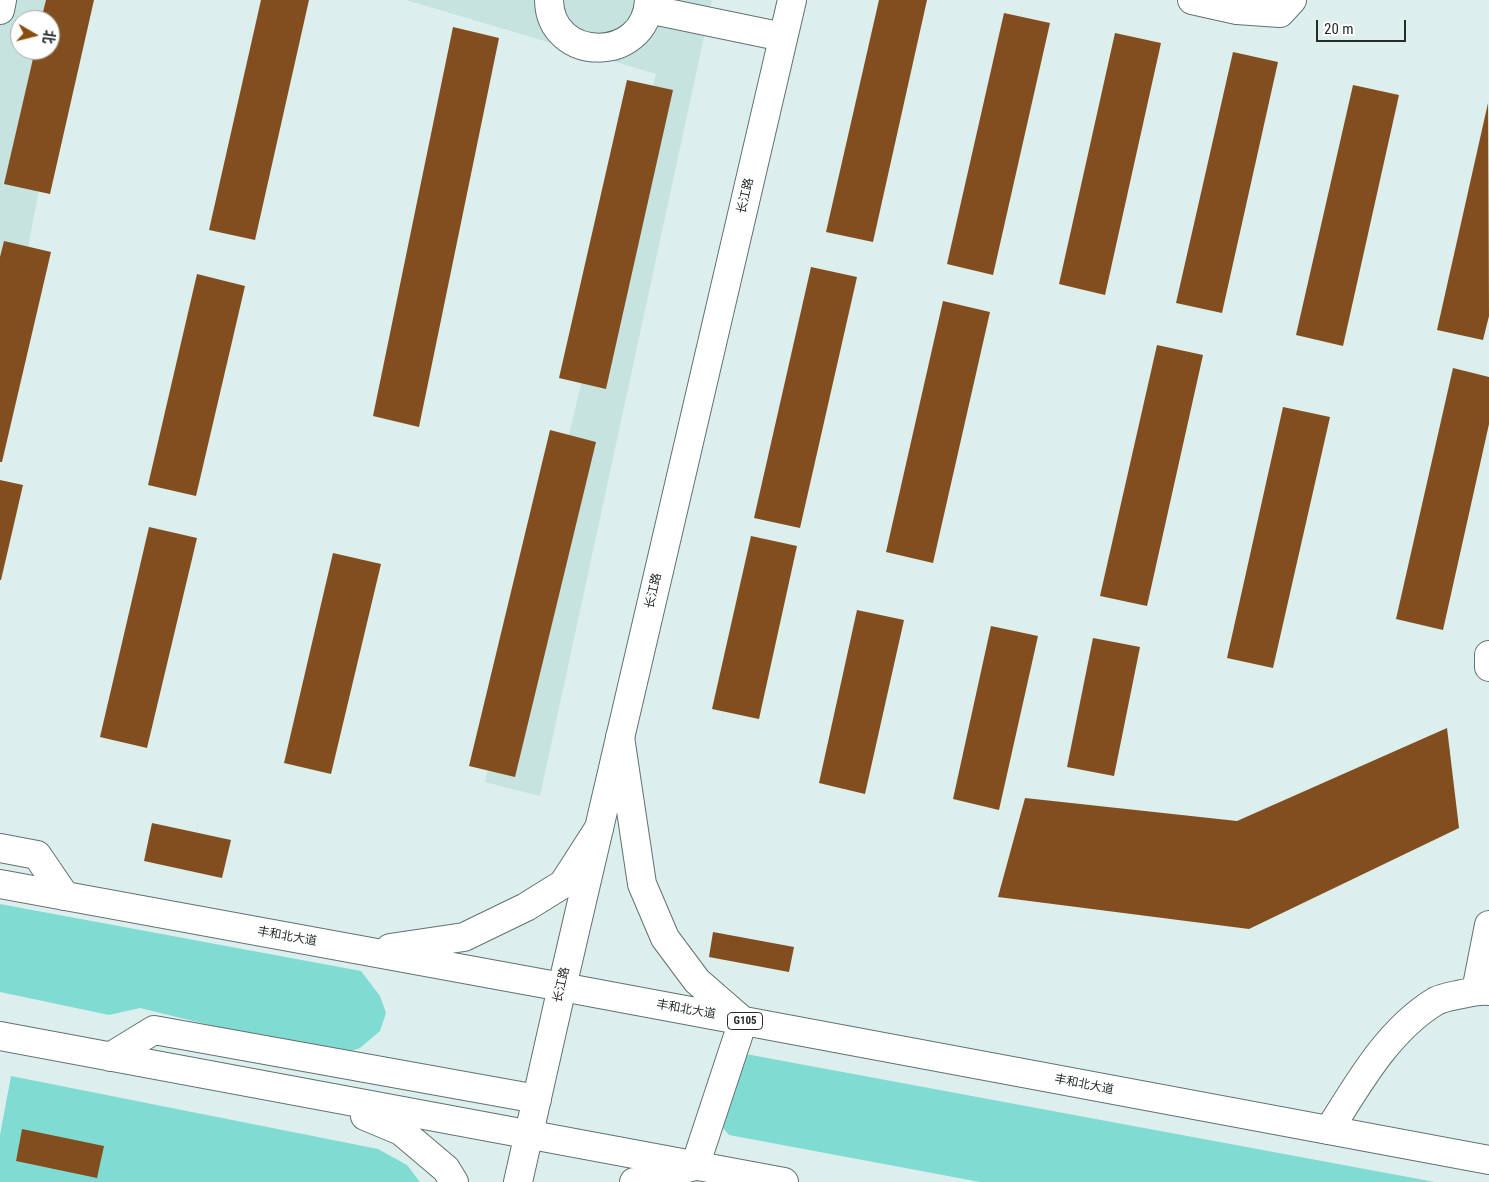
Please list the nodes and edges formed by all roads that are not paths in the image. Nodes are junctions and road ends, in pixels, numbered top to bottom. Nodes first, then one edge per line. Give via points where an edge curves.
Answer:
1 (2, 0) edge
2 (550, 0) edge
3 (792, 0) edge
4 (1192, 0) edge
5 (1292, 0) edge
6 (648, 5) edge
7 (0, 10) edge
8 (783, 37) junction
9 (1489, 655) edge
10 (1489, 667) edge
11 (620, 737) junction
12 (599, 828) junction
13 (0, 848) edge
14 (0, 884) edge
15 (65, 896) junction
16 (1489, 926) edge
17 (367, 951) junction
18 (562, 987) junction
19 (1483, 991) edge
20 (743, 1021) junction
21 (0, 1036) edge
22 (110, 1057) junction
23 (320, 1096) junction
24 (537, 1099) junction
25 (1329, 1130) junction
26 (529, 1135) junction
27 (1489, 1160) edge
28 (695, 1166) junction
29 (454, 1182) edge
30 (518, 1182) edge
31 (634, 1182) edge
32 (784, 1182) edge

1 - 7 main road
2 - 6 main road via 555,23 566,36 581,46 598,49 615,46 630,38 642,25
3 - 8 main road, 长江路
4 - 5 main road via 1238,10 1280,13
6 - 8 main road
8 - 11 main road, 长江路
9 - 10 main road
11 - 12 main road, 长江路
11 - 20 main road via 642,884 665,938 697,981
12 - 17 main road via 563,884 526,907 464,937
12 - 18 main road, 长江路
13 - 15 main road via 37,855
14 - 15 main road, 丰和北大道 / G105
15 - 17 main road, 丰和北大道 / G105
16 - 19 main road
17 - 18 main road, 丰和北大道 / G105
18 - 20 main road, 丰和北大道 / G105
18 - 24 main road, 长江路
19 - 25 main road via 1438,1000 1407,1023 1375,1062
20 - 25 main road, 丰和北大道 / G105
20 - 28 main road
21 - 22 main road
22 - 23 main road
22 - 24 main road via 154,1030
23 - 26 main road
23 - 29 main road via 402,1131 446,1169
24 - 26 main road, 长江路
25 - 27 main road, 丰和北大道 / G105
26 - 28 main road
26 - 30 main road, 长江路
28 - 31 main road
28 - 32 main road

